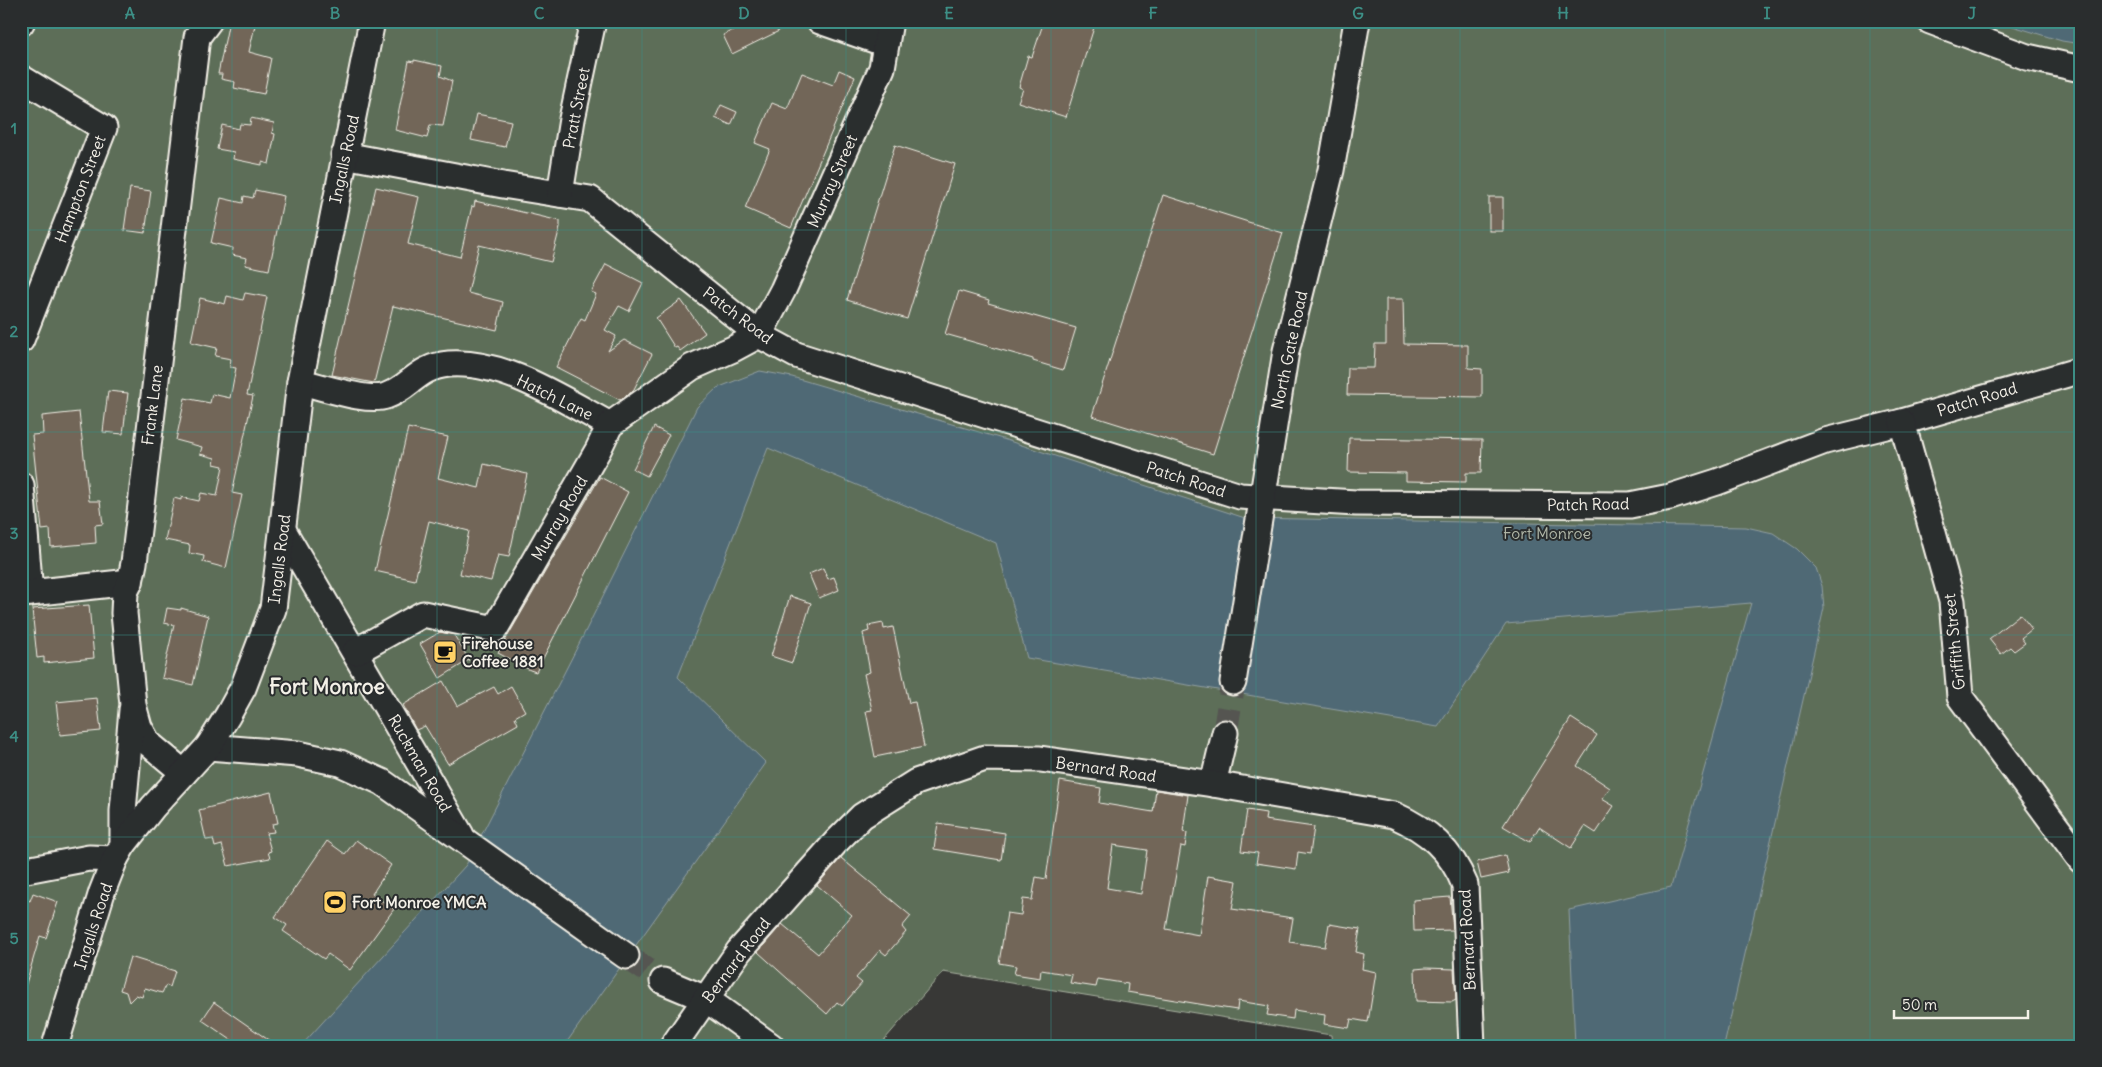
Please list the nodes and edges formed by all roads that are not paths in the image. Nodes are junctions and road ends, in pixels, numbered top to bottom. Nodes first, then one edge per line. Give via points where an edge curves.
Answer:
1 (209, 21) edge
2 (372, 21) edge
3 (593, 21) edge
4 (820, 21) edge
5 (1357, 21) edge
6 (1930, 21) edge
7 (888, 32) edge
8 (2081, 69) edge
9 (21, 78) edge
10 (344, 155) junction
11 (560, 194) junction
12 (759, 335) junction
13 (21, 340) edge
14 (2081, 370) edge
15 (300, 382) junction
16 (1902, 422) junction
17 (610, 425) junction
18 (21, 485) edge
19 (1261, 505) junction
20 (283, 530) junction
21 (130, 582) junction
22 (26, 594) edge
23 (355, 652) junction
24 (1233, 682) tunnel mouth
25 (133, 705) junction
26 (1225, 733) tunnel mouth
27 (208, 747) junction
28 (417, 757) junction
29 (184, 773) junction
30 (382, 782) junction
31 (1213, 784) junction
32 (465, 842) junction
33 (119, 852) junction
34 (2081, 860) edge
35 (21, 871) edge
36 (626, 956) tunnel mouth
37 (663, 981) tunnel mouth
38 (706, 999) junction
39 (55, 1046) edge
40 (673, 1046) edge
41 (771, 1046) edge
42 (1472, 1046) edge

1 - 21 street, Frank Lane via 197,38
2 - 10 street, Ingalls Road
3 - 11 street, Pratt Street
4 - 7 street
5 - 19 street, North Gate Road via 1331,170 1286,351
6 - 8 street via 2027,57
7 - 12 street, Murray Street via 878,75 783,290
9 - 13 street, Hampton Street via 104,128
10 - 11 street, Patch Road
10 - 15 street, Ingalls Road
11 - 12 street, Patch Road via 590,199
12 - 17 street, Murray Road via 692,367
12 - 19 street, Patch Road via 796,355
14 - 16 street, Patch Road
15 - 17 street, Hatch Lane via 380,398 428,368 462,364 528,380
15 - 20 street, Ingalls Road
16 - 19 street, Patch Road via 1825,441 1717,482 1630,505
16 - 34 street, Griffith Street via 1952,601 1960,697
17 - 23 street, Murray Road via 495,629 423,614
18 - 22 street
19 - 24 street, North Gate Road
20 - 23 street, Ruckman Road
20 - 27 street, Ingalls Road via 270,618 244,688
21 - 22 street
21 - 25 street, Frank Lane via 125,592 124,613
23 - 28 street, Ruckman Road
25 - 29 street, Frank Lane via 148,743
25 - 33 street
26 - 31 street
27 - 29 street, Ingalls Road
27 - 30 street, Ruckman Road via 307,756 340,763
28 - 30 street via 414,771 408,778 400,782
28 - 32 street, Ruckman Road
29 - 33 street, Ingalls Road
30 - 32 street, Ruckman Road
31 - 38 street, Bernard Road via 1029,758 985,758 916,782 862,816 837,840 739,951
31 - 42 street, Bernard Road via 1394,815 1417,825 1442,845 1457,866 1465,885
32 - 36 street, Ruckman Road
33 - 35 street
33 - 39 street, Ingalls Road via 102,892
37 - 38 street
38 - 40 street, Bernard Road
38 - 41 street

